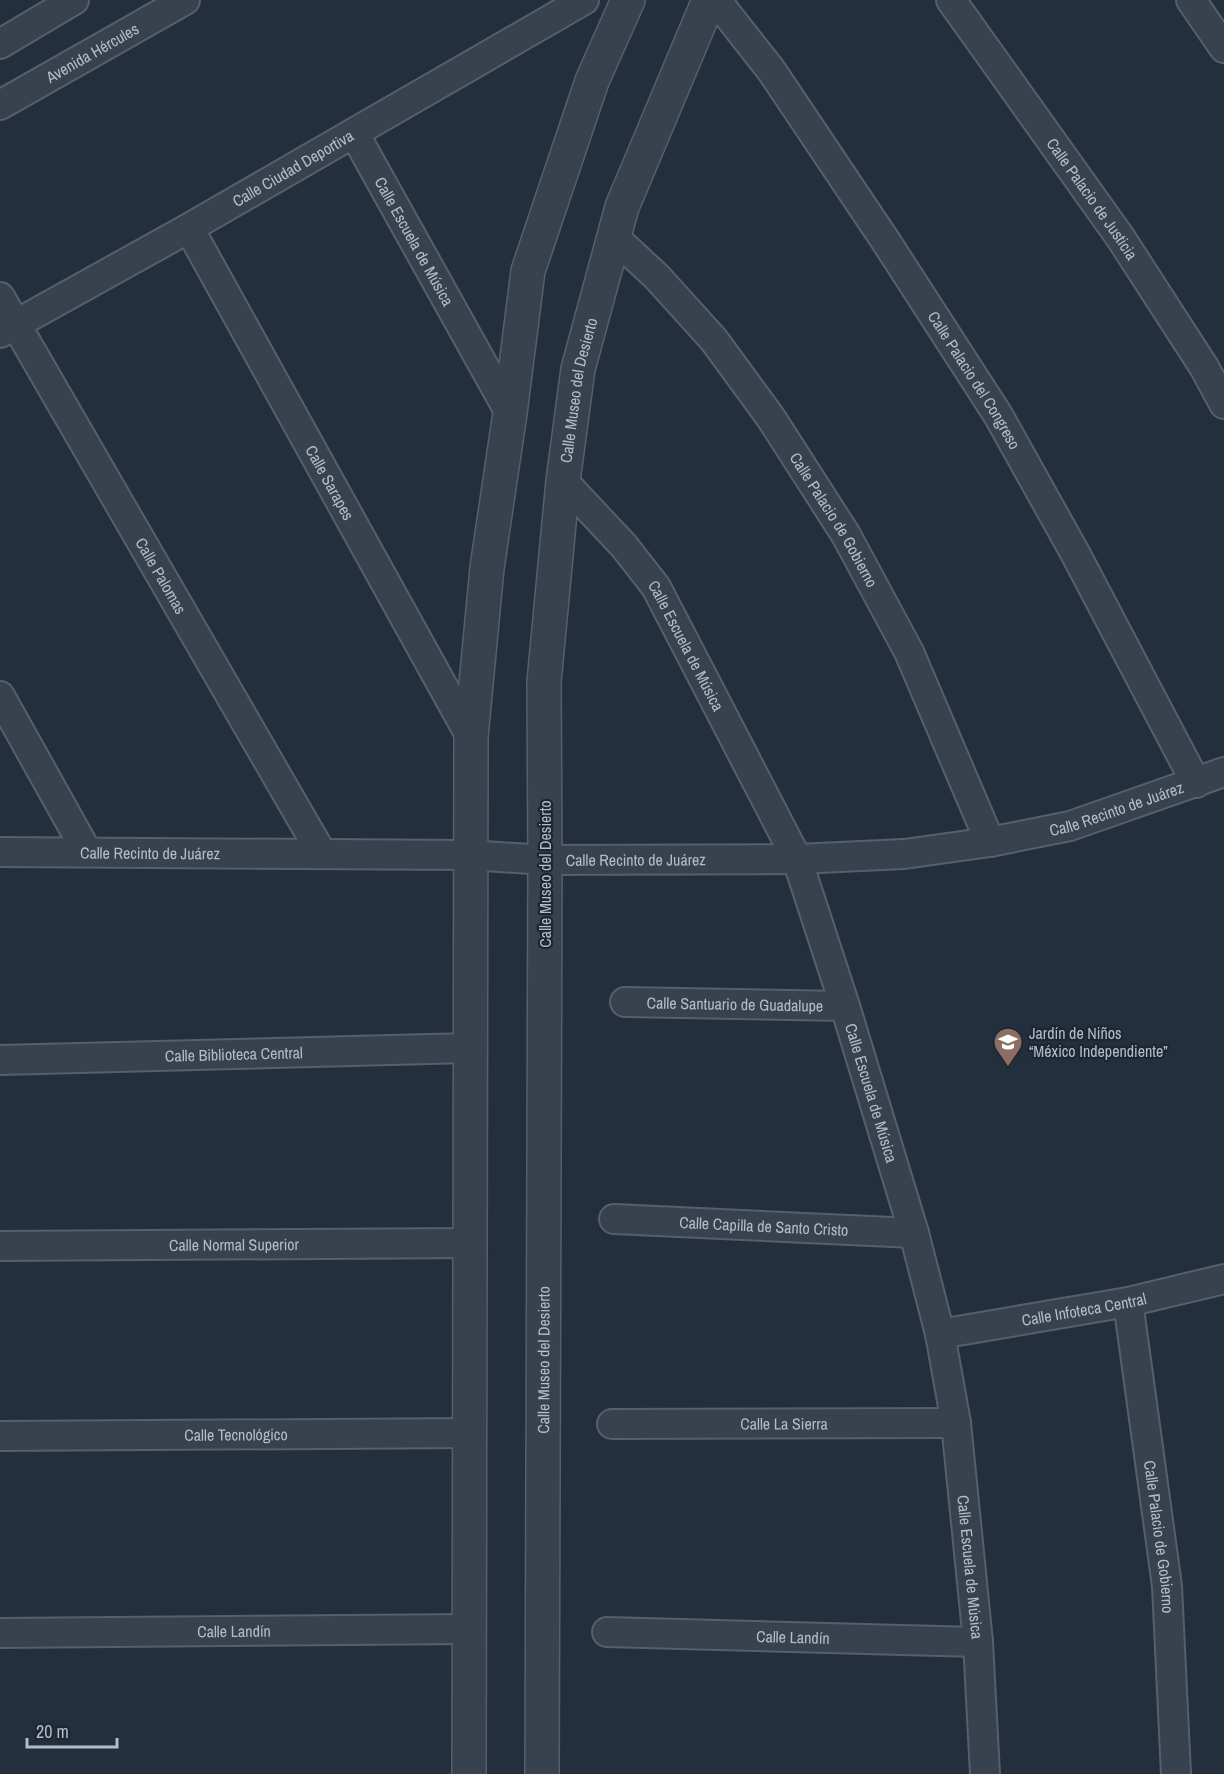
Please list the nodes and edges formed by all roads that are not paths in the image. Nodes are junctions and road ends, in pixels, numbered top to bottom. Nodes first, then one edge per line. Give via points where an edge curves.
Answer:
1 (74, 0) edge
2 (185, 0) edge
3 (584, 0) edge
4 (628, 0) edge
5 (709, 0) edge
6 (716, 0) edge
7 (951, 0) edge
8 (1191, 0) edge
9 (0, 44) edge
10 (1224, 48) edge
11 (0, 105) edge
12 (354, 133) junction
13 (189, 228) junction
14 (614, 237) junction
15 (0, 297) edge
16 (8, 329) edge
17 (1224, 404) edge
18 (510, 413) junction
19 (562, 481) junction
20 (0, 696) edge
21 (471, 737) junction
22 (1224, 772) edge
23 (1196, 783) junction
24 (990, 842) junction
25 (0, 852) edge
26 (87, 852) junction
27 (322, 854) junction
28 (469, 855) junction
29 (797, 859) junction
30 (545, 860) junction
31 (625, 1002) dead end
32 (845, 1006) junction
33 (469, 1048) junction
34 (0, 1060) edge
35 (614, 1219) dead end
36 (914, 1233) junction
37 (469, 1243) junction
38 (0, 1246) edge
39 (1224, 1279) edge
40 (1128, 1302) junction
41 (940, 1334) junction
42 (956, 1423) junction
43 (612, 1424) dead end
44 (470, 1433) junction
45 (0, 1436) edge
46 (469, 1629) junction
47 (607, 1632) dead end
48 (0, 1633) edge
49 (978, 1642) junction
50 (469, 1774) edge
51 (542, 1774) edge
52 (985, 1774) edge
53 (1176, 1774) edge

1 - 9 street
2 - 11 street, Avenida Hércules
3 - 12 street, Calle Ciudad Deportiva
4 - 18 street via 592,81 528,271
5 - 14 street, Calle Museo del Desierto via 622,207
6 - 23 street, Calle Palacio del Congreso via 771,70 998,415
7 - 17 street, Calle Palacio de Justicia via 1120,237
8 - 10 street
12 - 13 street, Calle Ciudad Deportiva
12 - 18 street, Calle Escuela de Música
13 - 16 street, Calle Ciudad Deportiva
13 - 21 street, Calle Sarapes
14 - 19 street, Calle Museo del Desierto via 578,369
14 - 24 street, Calle Palacio de Gobierno via 714,340 771,418 846,535 909,652
15 - 16 street, Calle Palomas
16 - 27 street, Calle Palomas
18 - 21 street via 487,568
19 - 29 street, Calle Escuela de Música via 624,546 656,587
19 - 30 street, Calle Museo del Desierto via 544,681
20 - 26 street
21 - 28 street
22 - 23 street, Calle Recinto de Juárez
23 - 24 street, Calle Recinto de Juárez via 1070,826
24 - 29 street, Calle Recinto de Juárez via 904,854
25 - 26 street, Calle Recinto de Juárez
26 - 27 street, Calle Recinto de Juárez
27 - 28 street, Calle Recinto de Juárez
28 - 30 street, Calle Recinto de Juárez
28 - 33 street
29 - 30 street, Calle Recinto de Juárez
29 - 32 street, Calle Escuela de Música
30 - 51 street, Calle Museo del Desierto
31 - 32 street, Calle Santuario de Guadalupe
32 - 36 street, Calle Escuela de Música
33 - 34 street, Calle Biblioteca Central
33 - 37 street
35 - 36 street, Calle Capilla de Santo Cristo
36 - 41 street, Calle Escuela de Música
37 - 38 street, Calle Normal Superior
37 - 44 street
39 - 40 street, Calle Infoteca Central
40 - 41 street, Calle Infoteca Central
40 - 53 street, Calle Palacio de Gobierno via 1167,1586
41 - 42 street, Calle Escuela de Música
42 - 43 street, Calle La Sierra
42 - 49 street, Calle Escuela de Música
44 - 45 street, Calle Tecnológico
44 - 46 street
46 - 48 street, Calle Landín
46 - 50 street
47 - 49 street, Calle Landín
49 - 52 street, Calle Escuela de Música

